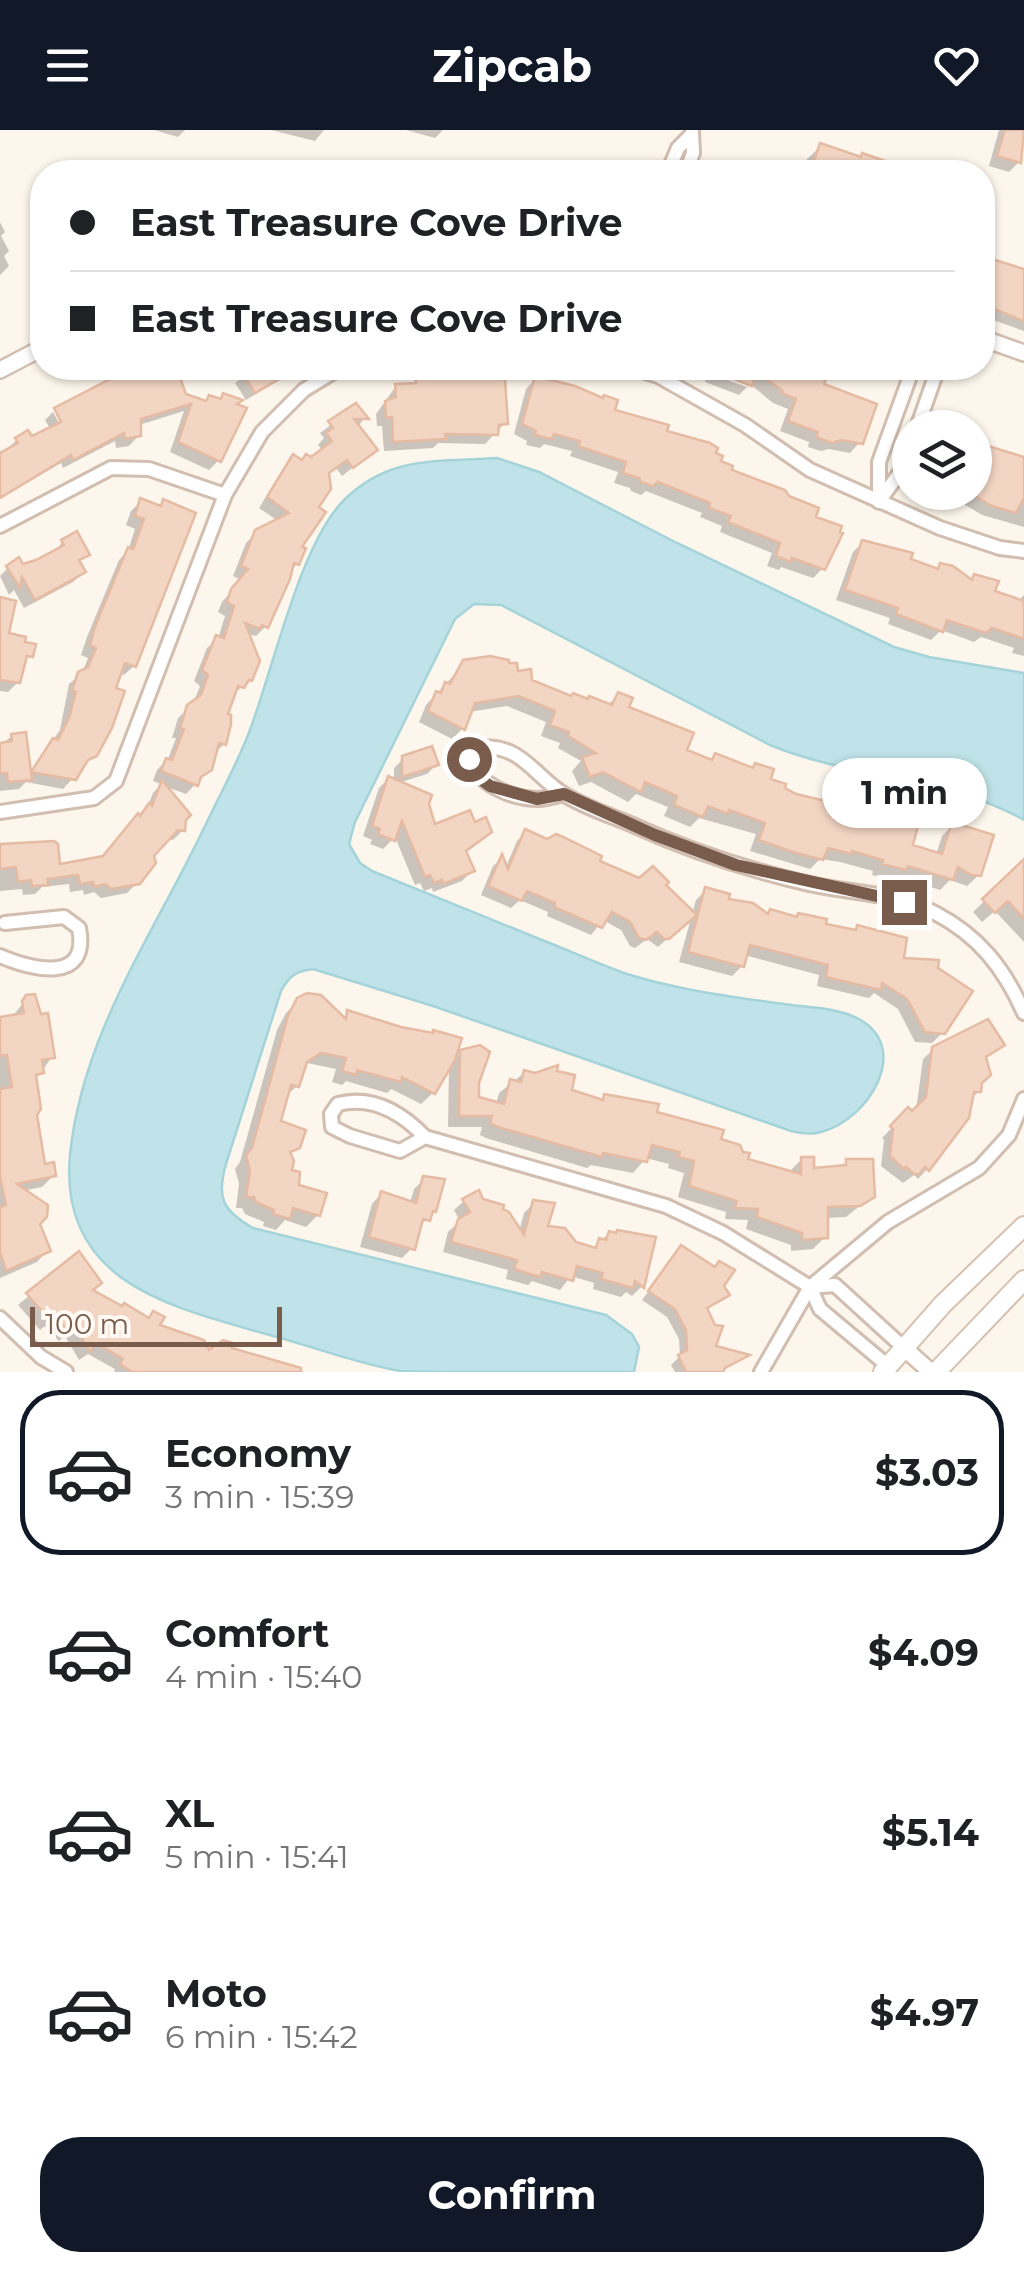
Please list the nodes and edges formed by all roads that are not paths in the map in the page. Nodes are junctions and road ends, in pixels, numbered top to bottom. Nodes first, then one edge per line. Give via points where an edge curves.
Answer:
1 (692, 133) edge
2 (673, 160) edge
3 (691, 160) edge
4 (995, 342) edge
5 (1024, 352) edge
6 (30, 354) edge
7 (0, 370) edge
8 (320, 380) edge
9 (665, 380) edge
10 (908, 380) edge
11 (934, 380) edge
12 (923, 410) edge
13 (892, 483) edge
14 (226, 495) junction
15 (879, 502) junction
16 (0, 526) edge
17 (1024, 551) edge
18 (564, 794) junction
19 (0, 812) edge
20 (5, 922) dead end
21 (0, 956) edge
22 (1024, 1013) edge
23 (1024, 1100) edge
24 (425, 1137) junction
25 (1024, 1226) edge
26 (1024, 1280) edge
27 (810, 1287) junction
28 (0, 1318) edge
29 (904, 1348) junction
30 (888, 1370) edge
31 (66, 1372) edge
32 (762, 1372) edge
33 (933, 1372) edge

1 - 2 street
1 - 3 street
4 - 5 street
6 - 7 street
8 - 14 street via 262,432
9 - 15 street via 810,470
10 - 15 street via 879,462
11 - 12 street
13 - 15 street
14 - 16 street via 149,468 111,468
14 - 19 street via 116,781 94,798
15 - 17 street via 940,528
18 - 18 street via 510,752 474,748 469,759 473,773 490,786 537,799
18 - 22 street via 736,865 931,910 972,935 1006,973
20 - 21 street via 64,917 79,928 82,943 67,965 43,971
23 - 27 street via 1010,1136 979,1168 888,1222
24 - 24 street via 384,1106 354,1100 331,1114 332,1127 400,1151
24 - 27 street via 666,1206
25 - 29 main road
26 - 33 main road
27 - 29 street via 835,1285
27 - 30 street via 820,1309
27 - 32 street
28 - 31 street
29 - 30 main road
29 - 33 street

